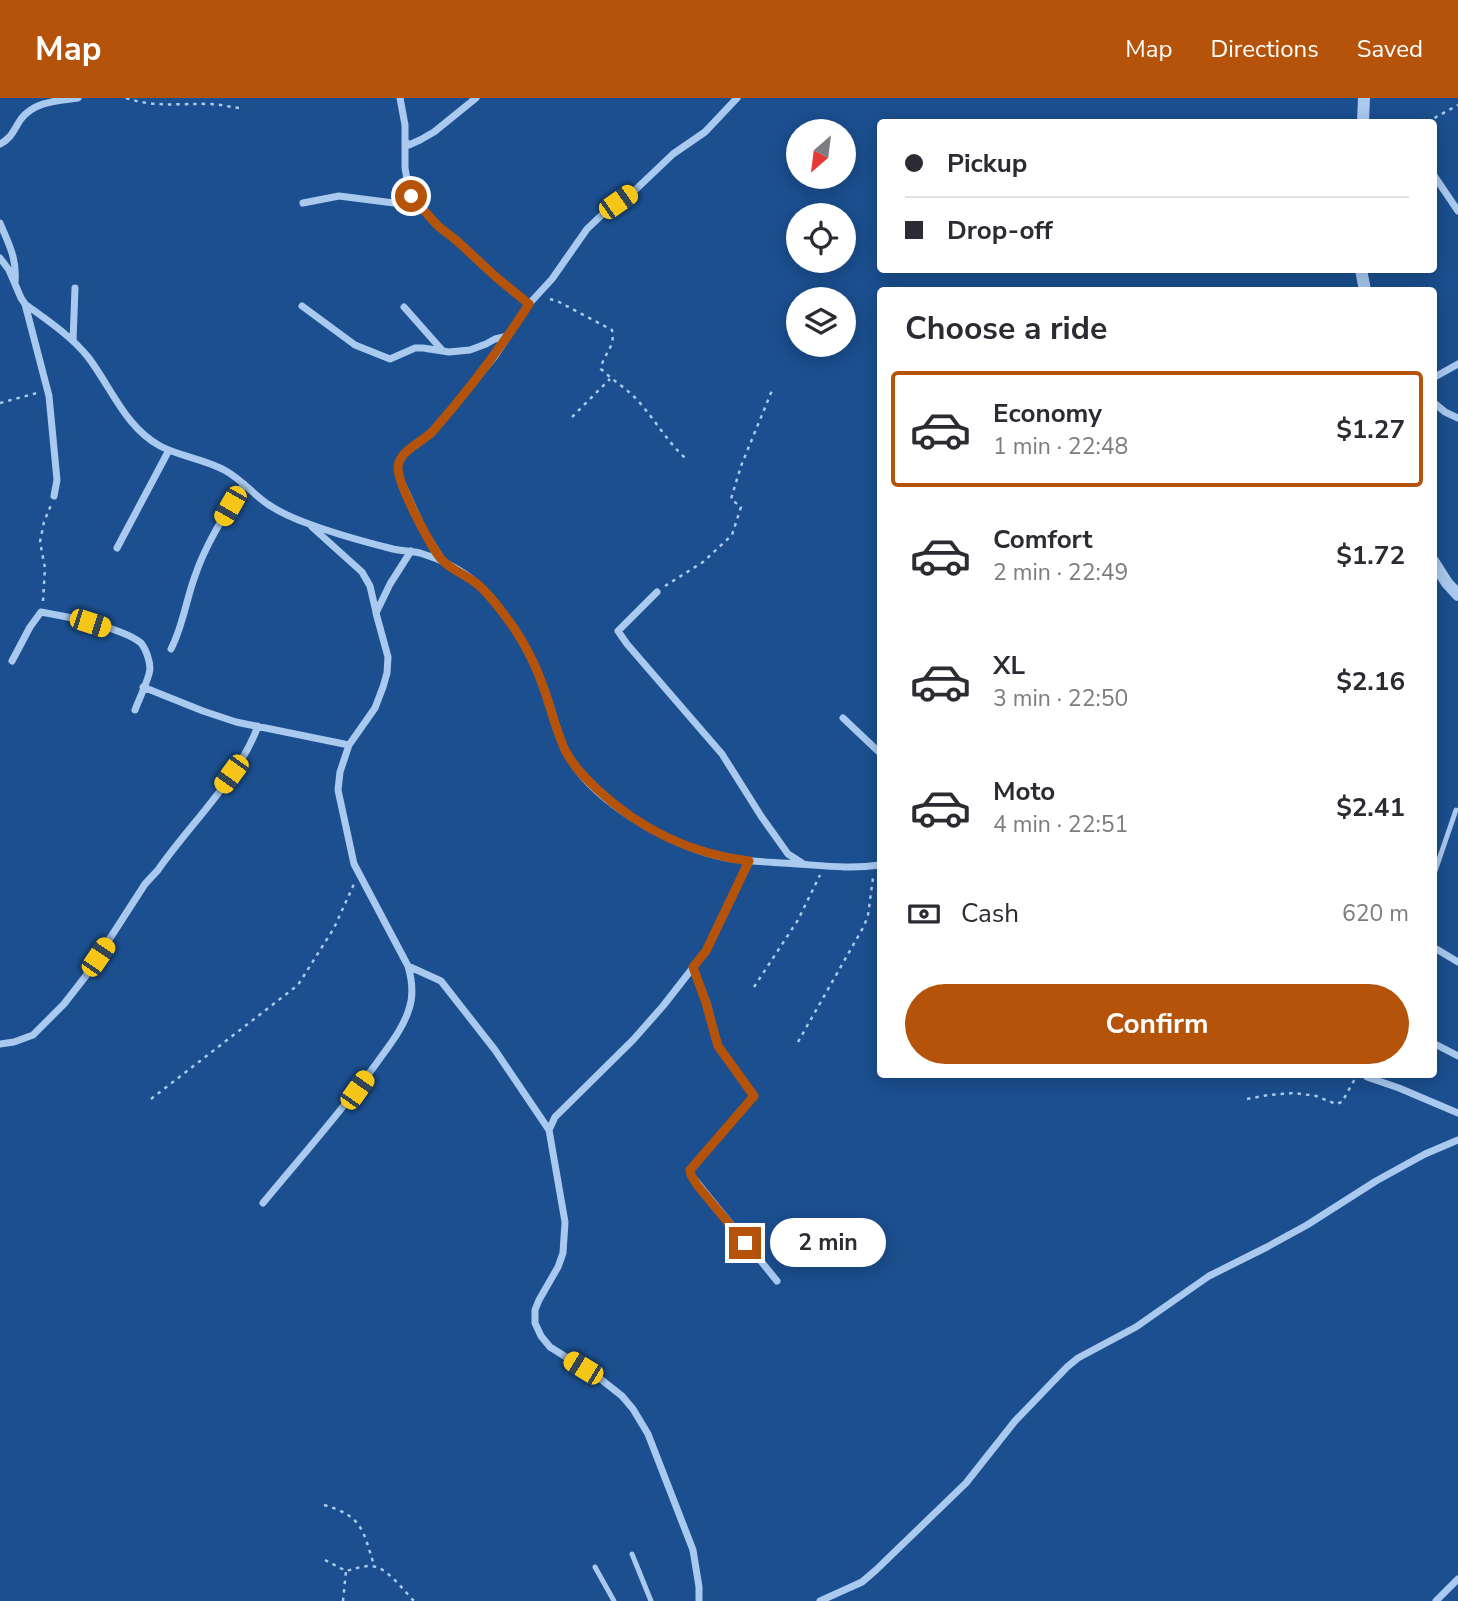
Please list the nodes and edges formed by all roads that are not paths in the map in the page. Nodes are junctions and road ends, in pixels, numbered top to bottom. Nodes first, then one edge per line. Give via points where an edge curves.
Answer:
1 (78, 98) edge
2 (400, 98) edge
3 (476, 98) edge
4 (737, 98) edge
5 (1364, 98) edge
6 (1363, 119) edge
7 (405, 141) junction
8 (0, 144) edge
9 (1437, 180) edge
10 (411, 196) junction
11 (303, 203) dead end
12 (1458, 211) edge
13 (0, 223) edge
14 (0, 258) edge
15 (15, 282) junction
16 (75, 288) dead end
17 (25, 304) junction
18 (529, 304) junction
19 (302, 306) dead end
20 (404, 307) dead end
21 (508, 336) junction
22 (73, 341) junction
23 (442, 351) junction
24 (1458, 364) edge
25 (1437, 375) edge
26 (1437, 405) edge
27 (1458, 418) edge
28 (169, 450) junction
29 (244, 484) junction
30 (54, 496) road end
31 (309, 524) junction
32 (117, 548) dead end
33 (411, 551) junction
34 (443, 561) junction
35 (1437, 567) edge
36 (657, 592) road end
37 (1458, 595) edge
38 (376, 613) junction
39 (171, 649) dead end
40 (12, 661) dead end
41 (143, 687) junction
42 (135, 710) dead end
43 (844, 718) dead end
44 (258, 726) junction
45 (349, 745) junction
46 (877, 750) edge
47 (1456, 810) dead end
48 (749, 861) junction
49 (803, 864) junction
50 (877, 865) edge
51 (1437, 865) edge
52 (1437, 949) edge
53 (1458, 962) edge
54 (408, 966) junction
55 (693, 967) junction
56 (0, 1044) edge
57 (1437, 1045) edge
58 (1458, 1056) edge
59 (1370, 1078) edge
60 (1458, 1113) edge
61 (549, 1130) junction
62 (1458, 1140) edge
63 (262, 1203) dead end
64 (778, 1282) dead end
65 (632, 1554) dead end
66 (595, 1567) dead end
67 (1458, 1579) edge
68 (614, 1601) edge
69 (651, 1601) edge
70 (699, 1601) edge
71 (820, 1601) edge
72 (1436, 1601) edge

1 - 8 street via 34,108
2 - 7 street
3 - 7 street via 420,141 409,145
4 - 18 street via 705,132 587,229
5 - 6 street
7 - 10 street
9 - 12 street
10 - 11 street via 394,204 339,196
10 - 18 street via 438,226
13 - 15 street via 14,255
14 - 15 street
15 - 17 street
16 - 22 street
17 - 22 street
17 - 30 street via 47,391 57,480
18 - 21 street
19 - 23 street via 355,345 390,359 415,348
20 - 23 street
21 - 23 street via 470,350
21 - 34 street via 431,434 400,459 401,481
22 - 28 street via 143,434
24 - 25 street
26 - 27 street
28 - 29 street via 211,463
28 - 32 street
29 - 31 street via 269,505
29 - 39 street via 204,551
31 - 33 street
31 - 38 street via 362,572
33 - 34 street
33 - 38 street
34 - 48 street via 478,584 514,629 543,685 566,753 588,782 629,816 669,839 712,855
35 - 37 street
36 - 49 street via 618,631 722,754 788,854
38 - 45 street via 388,657 387,673 376,708
40 - 41 street via 41,612 72,617 142,644 150,668
41 - 42 street
41 - 44 street
43 - 46 street
44 - 45 street
44 - 56 street via 231,774 145,884 64,1004 33,1035
45 - 54 street via 338,790 354,864
47 - 51 lane
48 - 49 street
48 - 55 street via 706,951
49 - 50 street
52 - 53 street
54 - 61 street via 441,981
54 - 63 street via 412,990 403,1025 357,1090
55 - 61 street via 633,1040 555,1117
55 - 64 street via 718,1046 754,1096 701,1155 691,1175
57 - 58 street
59 - 60 street
61 - 70 street via 565,1223 564,1253 539,1300 535,1323 550,1347 622,1396 649,1434 693,1550
62 - 71 street via 1388,1174 1209,1276 1136,1327 1078,1358 1015,1421 966,1483 876,1570 862,1582
65 - 69 lane
66 - 68 lane
67 - 72 street

